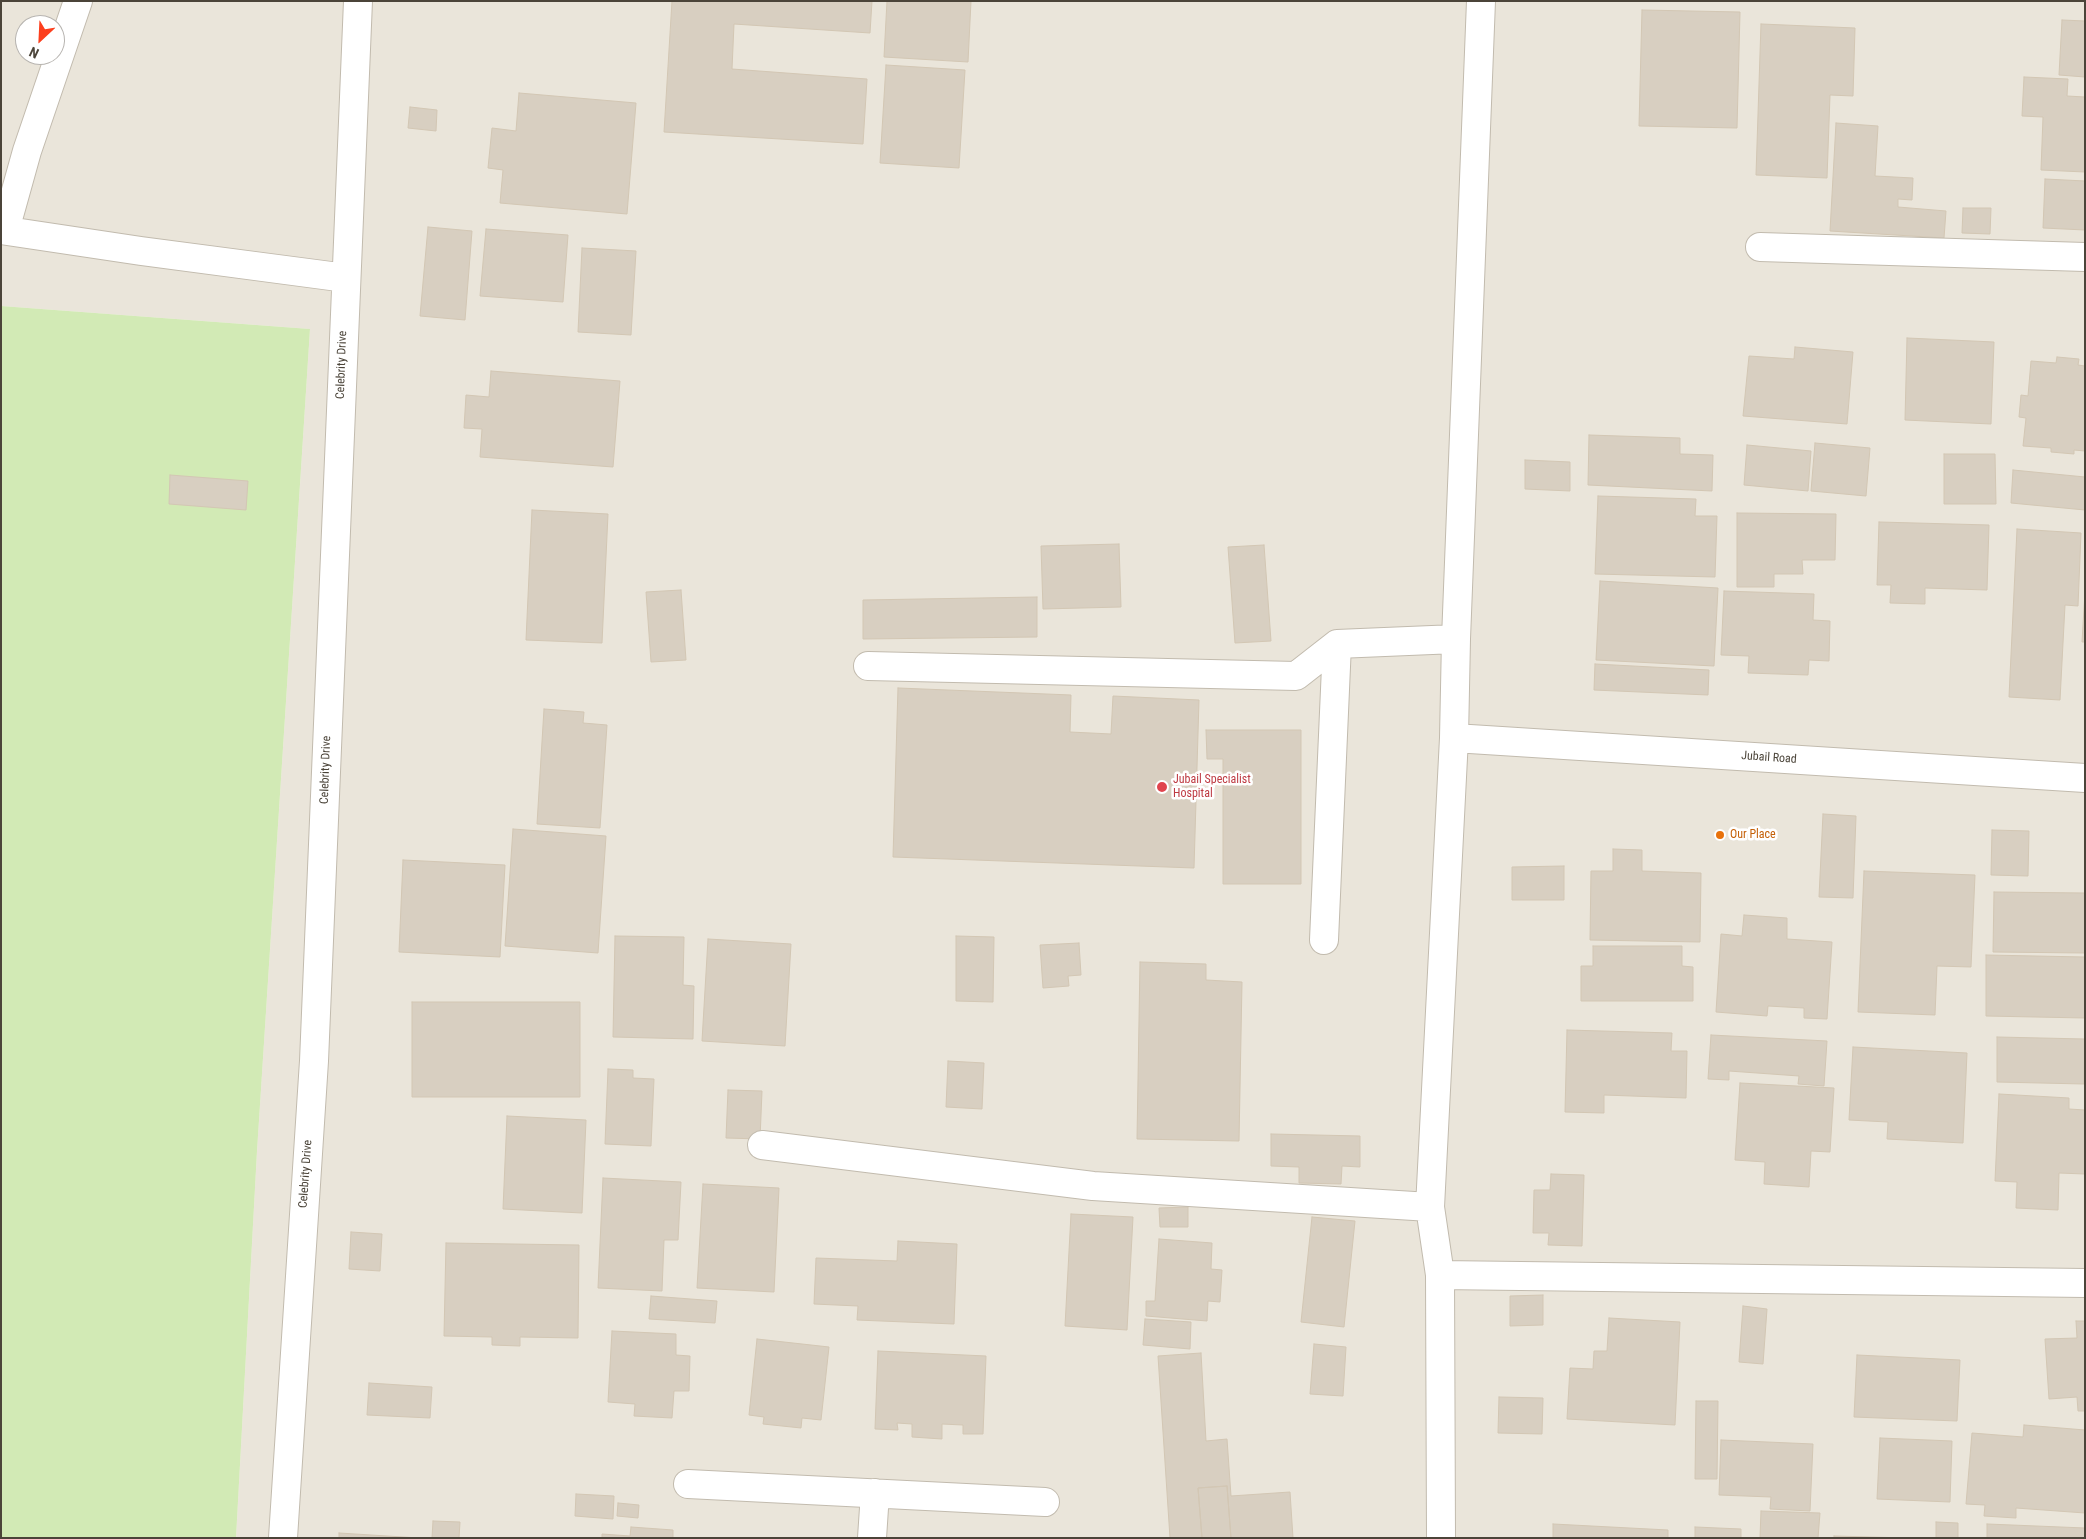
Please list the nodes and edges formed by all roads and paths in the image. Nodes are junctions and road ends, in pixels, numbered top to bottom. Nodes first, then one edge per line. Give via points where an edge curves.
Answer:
1 (78, 1) edge
2 (358, 1) edge
3 (1481, 1) edge
4 (3, 230) edge
5 (1760, 247) dead end
6 (2085, 257) edge
7 (346, 278) junction
8 (1456, 640) junction
9 (1336, 644) junction
10 (868, 666) dead end
11 (1454, 738) junction
12 (2085, 778) edge
13 (1324, 940) dead end
14 (762, 1145) dead end
15 (1430, 1207) junction
16 (1440, 1275) junction
17 (2085, 1283) edge
18 (688, 1484) dead end
19 (875, 1493) junction
20 (1045, 1502) dead end
21 (283, 1538) edge
22 (872, 1538) edge
23 (1441, 1538) edge

1 - 4 street
2 - 7 street, Celebrity Drive
3 - 8 street
4 - 7 street
5 - 6 street
7 - 21 street, Celebrity Drive via 314,1061
8 - 9 street
8 - 11 street
9 - 10 street via 1296,676
9 - 13 street
11 - 12 street, Jubail Road
11 - 15 street
14 - 15 street via 1093,1186
15 - 16 street
16 - 17 street
16 - 23 street
18 - 19 street
19 - 20 street
19 - 22 street

